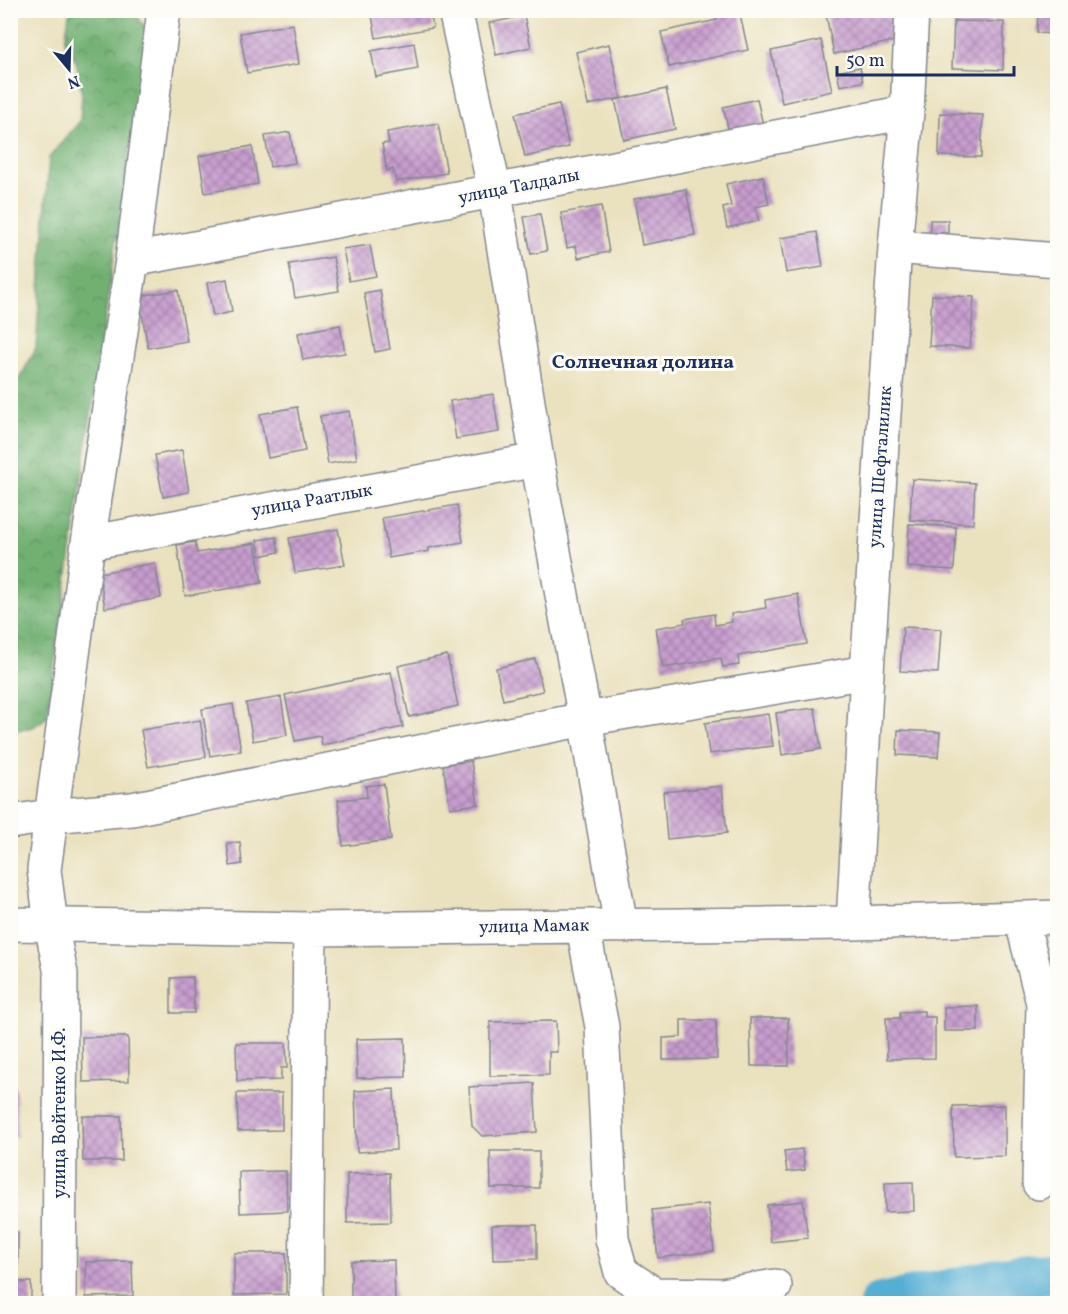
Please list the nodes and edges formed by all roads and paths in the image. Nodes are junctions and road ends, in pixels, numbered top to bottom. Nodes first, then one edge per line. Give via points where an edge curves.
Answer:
1 (164, 10) edge
2 (455, 10) edge
3 (912, 10) edge
4 (907, 112) junction
5 (495, 192) junction
6 (895, 247) junction
7 (132, 260) junction
8 (1058, 260) edge
9 (537, 460) junction
10 (88, 543) junction
11 (867, 672) junction
12 (585, 719) junction
13 (50, 816) junction
14 (10, 822) edge
15 (1058, 917) edge
16 (1021, 918) junction
17 (853, 923) junction
18 (10, 924) edge
19 (51, 924) junction
20 (621, 926) junction
21 (583, 927) junction
22 (310, 929) junction
23 (1039, 1183) dead end
24 (775, 1286) dead end
25 (59, 1304) edge
26 (306, 1304) edge

1 - 7 street, улица Войтенко И.Ф.
2 - 5 street
3 - 4 street, улица Шефталилик
4 - 5 street, улица Талдалы
4 - 6 street, улица Шефталилик
5 - 7 street, улица Талдалы
5 - 9 street
6 - 8 street
6 - 11 street, улица Шефталилик
7 - 10 street, улица Войтенко И.Ф.
9 - 10 street, улица Раатлык
9 - 12 street
10 - 13 street, улица Войтенко И.Ф.
11 - 12 street
11 - 17 street, улица Шефталилик
12 - 13 street via 132,809
12 - 20 street
13 - 14 street
13 - 19 street, улица Войтенко И.Ф. via 44,870
15 - 16 street, улица Мамак
16 - 17 street, улица Мамак
16 - 23 street via 1043,1003
17 - 20 street, улица Мамак
18 - 19 street, улица Мамак
19 - 22 street, улица Мамак
19 - 25 street, улица Войтенко И.Ф. via 61,974
20 - 21 street, улица Мамак
21 - 22 street, улица Мамак
21 - 24 street via 602,1028 612,1239 621,1272 654,1294 722,1295
22 - 26 street

